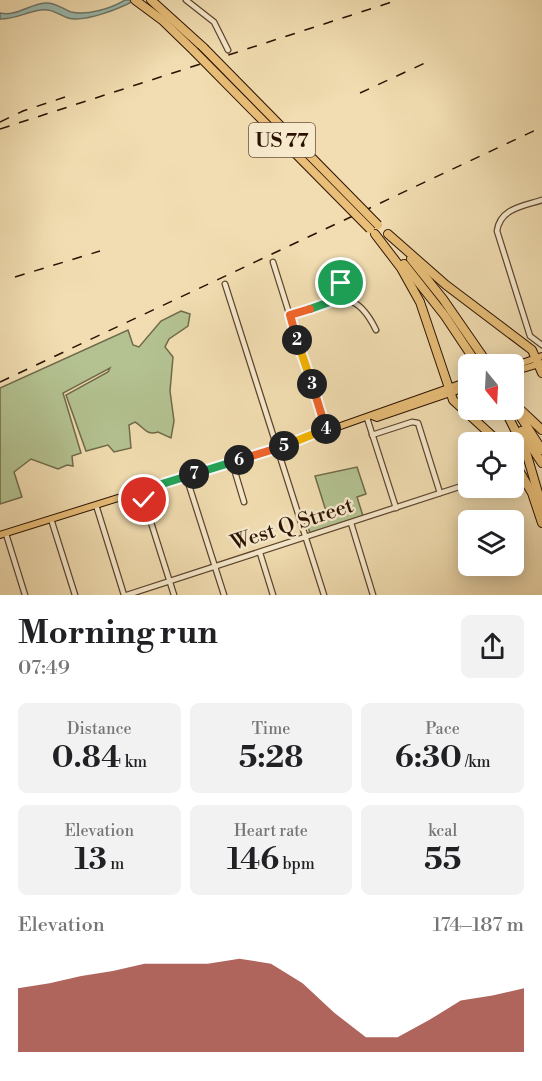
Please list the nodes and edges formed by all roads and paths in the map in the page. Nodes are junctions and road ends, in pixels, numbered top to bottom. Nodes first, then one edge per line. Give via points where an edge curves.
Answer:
1 (135, 0) edge
2 (186, 0) edge
3 (153, 5) edge
4 (228, 50) dead end
5 (542, 200) edge
6 (373, 232) junction
7 (387, 234) junction
8 (273, 262) dead end
9 (225, 284) dead end
10 (338, 299) junction
11 (347, 300) junction
12 (290, 315) junction
13 (376, 330) dead end
14 (540, 344) edge
15 (470, 354) edge
16 (481, 354) edge
17 (540, 360) edge
18 (524, 364) edge
19 (524, 367) edge
20 (542, 373) edge
21 (458, 386) edge
22 (458, 389) edge
23 (450, 390) junction
24 (524, 413) edge
25 (370, 417) junction
26 (511, 420) edge
27 (513, 420) edge
28 (523, 420) edge
29 (542, 430) edge
30 (326, 431) junction
31 (488, 432) edge
32 (372, 435) junction
33 (277, 448) junction
34 (542, 450) edge
35 (232, 462) junction
36 (542, 463) edge
37 (186, 476) junction
38 (524, 479) edge
39 (458, 487) edge
40 (141, 491) junction
41 (440, 493) junction
42 (244, 502) dead end
43 (96, 505) junction
44 (542, 506) edge
45 (396, 508) junction
46 (51, 519) junction
47 (351, 523) junction
48 (542, 523) edge
49 (3, 535) edge
50 (306, 538) junction
51 (260, 553) junction
52 (215, 567) junction
53 (170, 581) junction
54 (25, 595) edge
55 (75, 595) edge
56 (126, 595) edge
57 (174, 595) edge
58 (224, 595) edge
59 (273, 595) edge
60 (324, 595) edge
61 (373, 595) edge

1 - 3 highway, US 77
2 - 4 street via 214,22
3 - 6 highway, US 77, bridge
3 - 7 highway, US 77, bridge via 204,48
5 - 14 street via 508,212 500,220 498,237 530,336
6 - 15 highway, US 77 via 424,288
6 - 23 highway via 401,267 420,302
7 - 16 highway, US 77 via 443,299
7 - 17 highway
8 - 12 street
9 - 33 street
10 - 11 street
10 - 11 street via 338,287 343,283 347,286
10 - 12 street
11 - 13 street via 362,307
12 - 30 street
17 - 18 main road
17 - 19 main road
17 - 20 highway
21 - 23 main road
22 - 23 main road
23 - 25 main road via 384,416
23 - 31 highway via 455,403
24 - 29 highway
25 - 30 main road
25 - 32 street
26 - 44 highway via 526,453
27 - 36 highway
28 - 34 highway
30 - 33 main road
32 - 41 street via 416,422
32 - 45 street
33 - 35 main road
33 - 50 street
35 - 37 main road
35 - 42 street
37 - 40 main road
37 - 52 street
38 - 48 highway
39 - 41 street, West Q Street
40 - 43 main road
40 - 53 street
41 - 45 street, West Q Street
43 - 46 main road
43 - 56 street
45 - 47 street, West Q Street
46 - 49 main road
46 - 55 street
47 - 50 street, West Q Street
47 - 61 street
49 - 54 street
50 - 51 street, West Q Street
50 - 60 street
51 - 52 street, West Q Street
51 - 59 street
52 - 53 street, West Q Street
52 - 58 street
53 - 56 street, West Q Street
53 - 57 street

